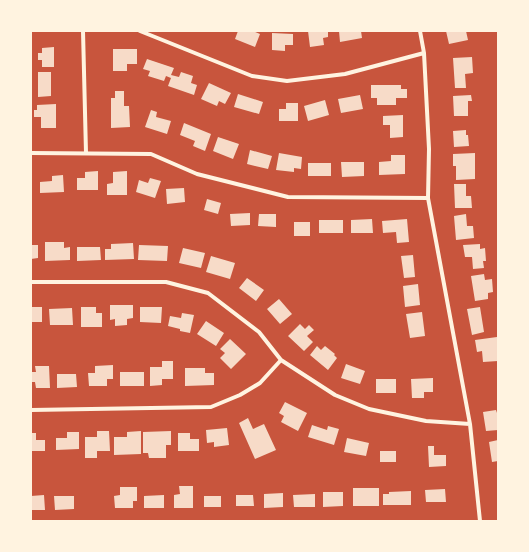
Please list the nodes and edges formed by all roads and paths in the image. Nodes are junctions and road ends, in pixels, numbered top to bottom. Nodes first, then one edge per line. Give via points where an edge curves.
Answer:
1 (83, 31) edge
2 (140, 31) edge
3 (420, 31) edge
4 (424, 52) junction
5 (31, 153) edge
6 (86, 153) junction
7 (428, 198) junction
8 (31, 282) edge
9 (281, 360) junction
10 (31, 410) edge
11 (470, 424) junction
12 (480, 521) edge

1 - 6 street
2 - 4 street via 252,76 287,81 345,74
3 - 4 street
4 - 7 street via 429,149
5 - 6 street
6 - 7 street via 151,154 197,174 288,197
7 - 11 street
8 - 9 street via 166,282 208,293 259,332
9 - 10 street via 260,383 240,396 211,407
9 - 11 street via 335,396 369,409 426,421
11 - 12 street

